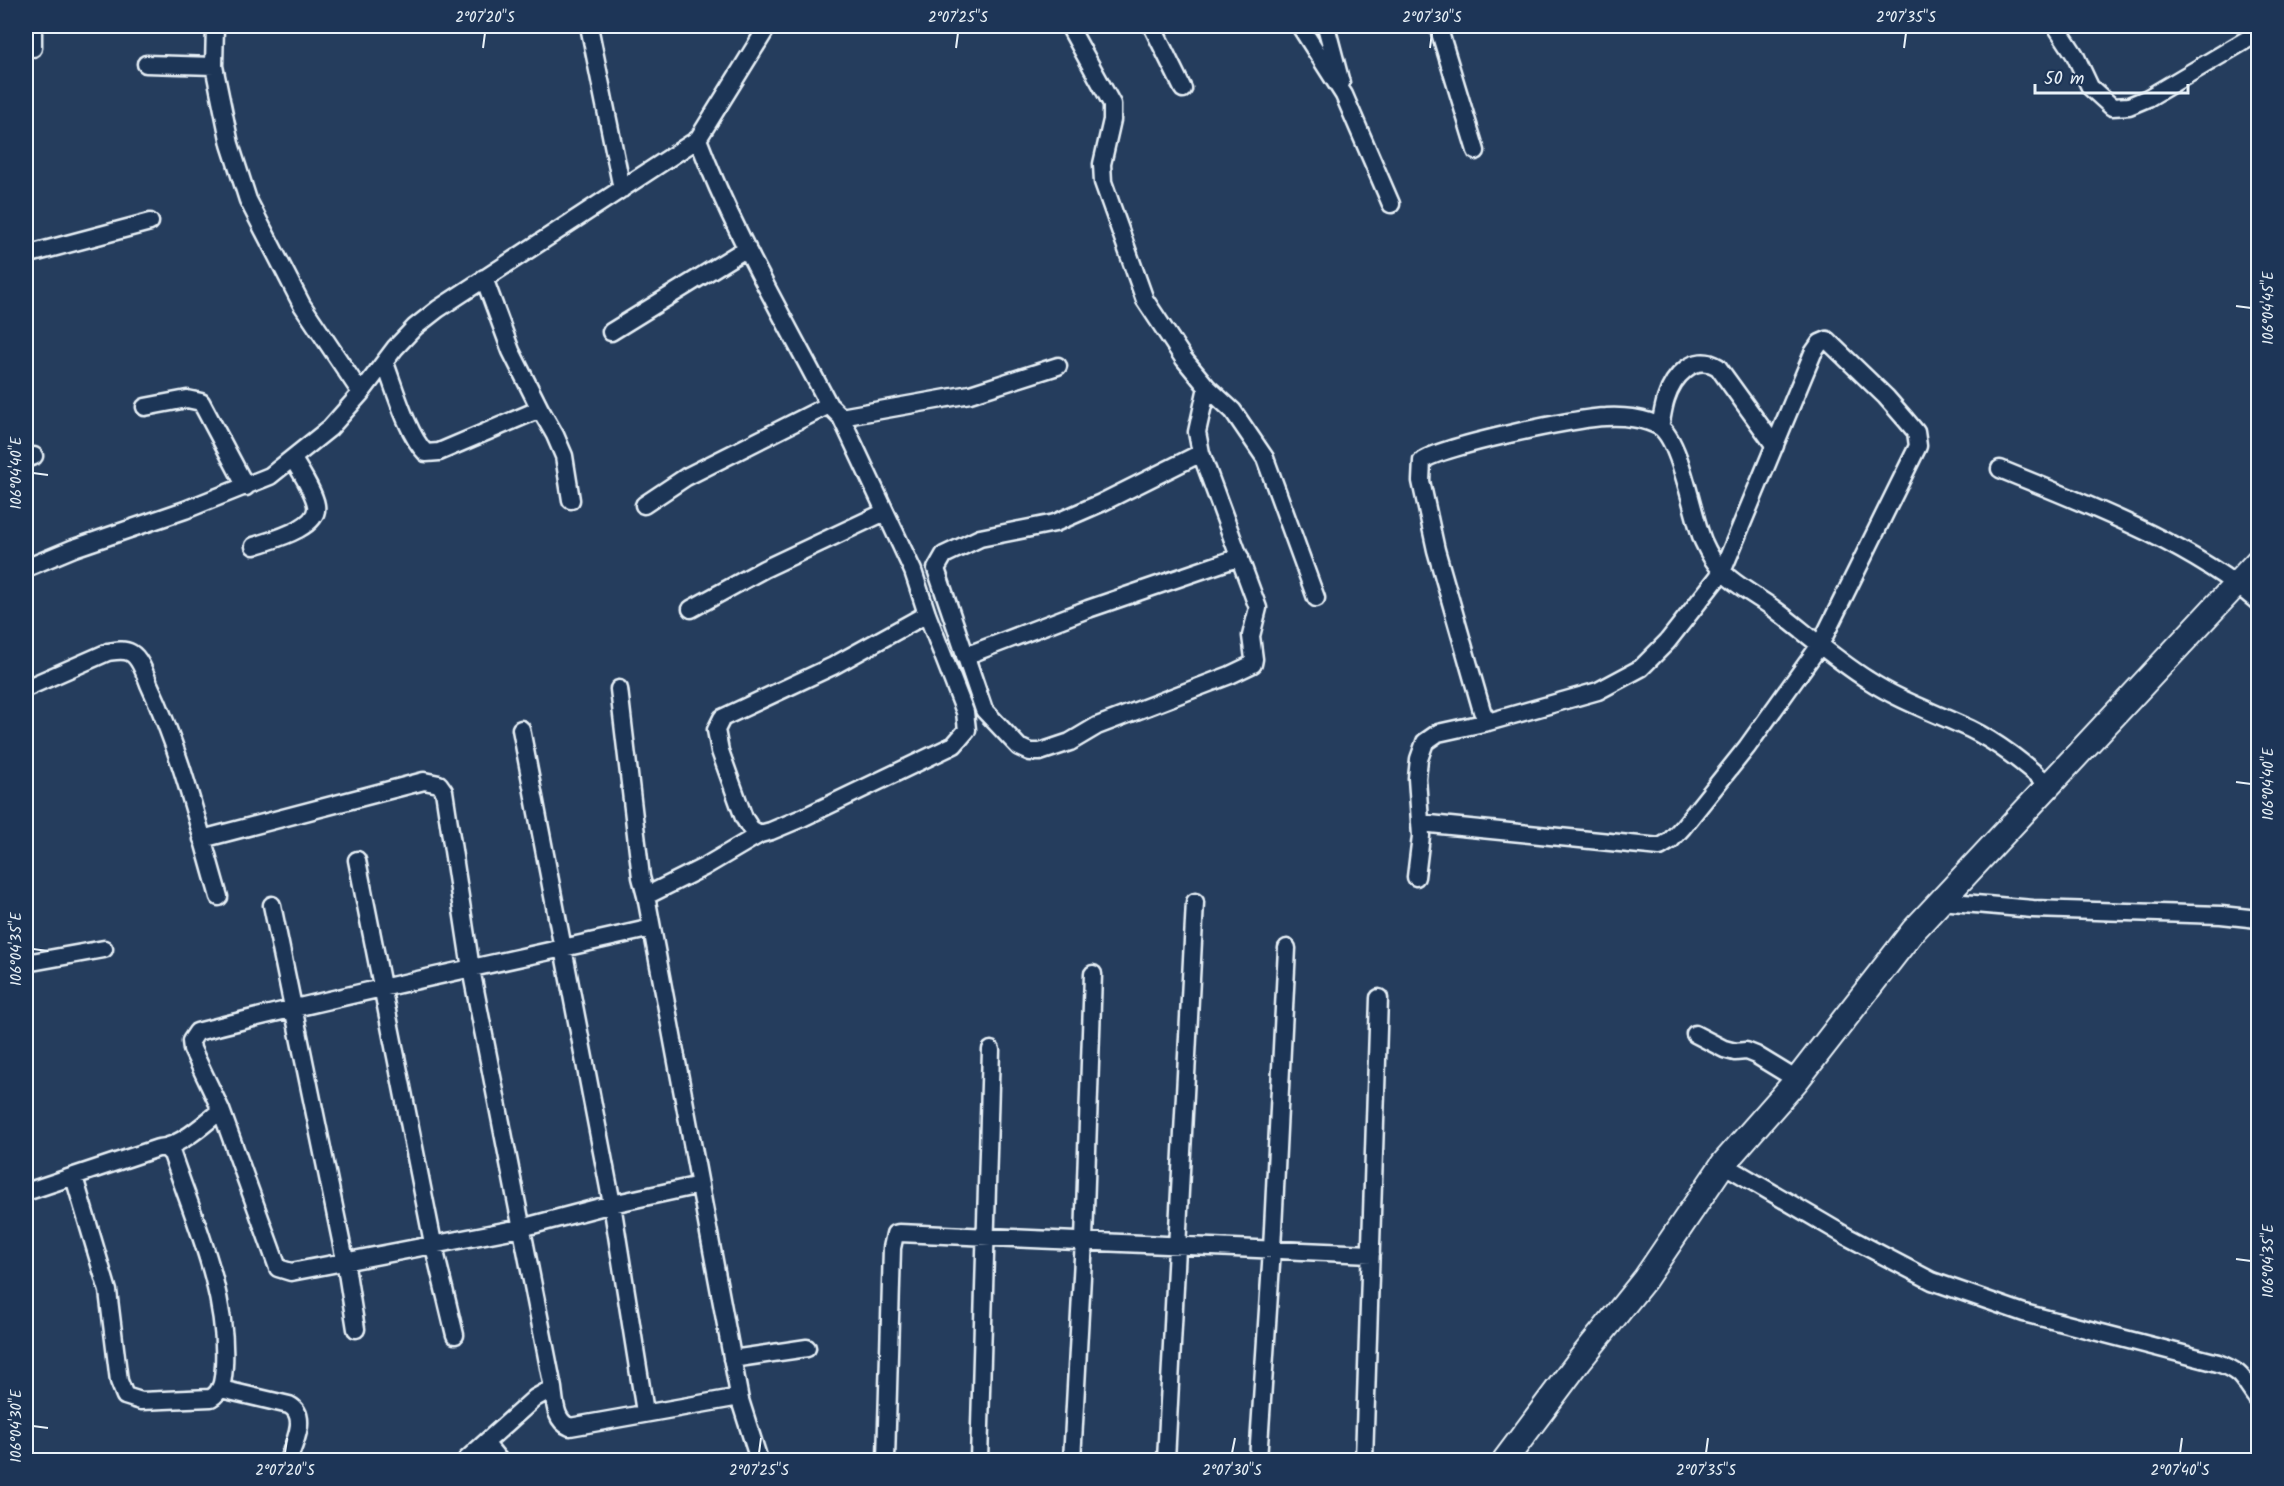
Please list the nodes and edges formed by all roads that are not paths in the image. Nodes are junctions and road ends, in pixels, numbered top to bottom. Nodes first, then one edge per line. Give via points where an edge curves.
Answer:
1 (33, 26) edge
2 (214, 26) edge
3 (589, 26) edge
4 (768, 26) edge
5 (1069, 26) edge
6 (1152, 26) edge
7 (1300, 26) edge
8 (1326, 26) edge
9 (1438, 26) edge
10 (2056, 26) edge
11 (2259, 33) edge
12 (33, 48) dead end
13 (146, 64) dead end
14 (214, 66) junction
15 (1183, 89) dead end
16 (1344, 95) junction
17 (698, 139) junction
18 (1476, 151) dead end
19 (622, 189) junction
20 (1391, 204) dead end
21 (150, 222) dead end
22 (747, 248) junction
23 (26, 255) edge
24 (484, 278) junction
25 (611, 332) dead end
26 (385, 363) junction
27 (1058, 366) dead end
28 (1207, 387) junction
29 (361, 393) junction
30 (146, 407) dead end
31 (540, 409) junction
32 (835, 411) junction
33 (1660, 427) junction
34 (1775, 446) junction
35 (1201, 453) junction
36 (293, 459) junction
37 (2000, 469) dead end
38 (246, 486) junction
39 (571, 500) dead end
40 (644, 505) dead end
41 (885, 512) junction
42 (254, 546) dead end
43 (1240, 556) junction
44 (2259, 561) edge
45 (26, 568) edge
46 (1722, 572) junction
47 (2237, 584) junction
48 (1316, 598) dead end
49 (2259, 602) edge
50 (691, 609) dead end
51 (927, 614) junction
52 (1820, 645) junction
53 (965, 656) junction
54 (26, 688) edge
55 (620, 689) dead end
56 (1488, 722) junction
57 (521, 729) dead end
58 (2048, 784) junction
59 (1420, 823) junction
60 (760, 834) junction
61 (202, 838) junction
62 (357, 860) dead end
63 (1416, 877) dead end
64 (646, 896) junction
65 (219, 897) dead end
66 (1940, 901) junction
67 (1195, 902) dead end
68 (272, 905) dead end
69 (2259, 919) edge
70 (652, 928) junction
71 (1287, 948) dead end
72 (104, 949) dead end
73 (562, 949) junction
74 (26, 963) edge
75 (471, 969) junction
76 (1093, 974) dead end
77 (382, 987) junction
78 (1379, 998) dead end
79 (292, 1008) junction
80 (1695, 1034) dead end
81 (991, 1050) dead end
82 (1797, 1080) junction
83 (221, 1110) junction
84 (166, 1148) junction
85 (1723, 1164) junction
86 (74, 1177) junction
87 (699, 1185) junction
88 (26, 1192) edge
89 (612, 1204) junction
90 (521, 1228) junction
91 (986, 1235) junction
92 (1084, 1240) junction
93 (434, 1243) junction
94 (1179, 1245) junction
95 (1272, 1249) junction
96 (1371, 1254) junction
97 (345, 1260) junction
98 (356, 1329) dead end
99 (455, 1335) dead end
100 (807, 1348) dead end
101 (732, 1359) junction
102 (553, 1388) junction
103 (220, 1389) junction
104 (740, 1400) junction
105 (2259, 1400) edge
106 (645, 1412) junction
107 (485, 1443) junction
108 (288, 1461) edge
109 (466, 1461) edge
110 (499, 1461) edge
111 (759, 1461) edge
112 (886, 1461) edge
113 (979, 1461) edge
114 (1072, 1461) edge
115 (1166, 1461) edge
116 (1258, 1461) edge
117 (1364, 1461) edge
118 (1505, 1461) edge

1 - 12 street
2 - 14 street
3 - 19 street
4 - 17 street
5 - 28 street via 1112,104 1102,164 1103,182 1145,300
6 - 15 street
7 - 16 street
8 - 16 street
9 - 18 street
10 - 11 street via 2090,87 2112,107 2129,106 2148,98
13 - 14 street
14 - 29 street via 230,144 248,200 302,305
16 - 20 street
17 - 19 street
17 - 22 street
19 - 24 street
21 - 23 street
22 - 25 street
22 - 32 street
24 - 26 street via 415,327
24 - 31 street via 511,351
26 - 29 street
26 - 31 street via 420,448 426,453 439,452
27 - 32 street via 970,394
28 - 35 street via 1197,432
28 - 48 street via 1233,411 1265,458
29 - 36 street via 330,428
30 - 38 street via 187,399 201,402
31 - 39 street via 564,456
32 - 40 street via 686,477
32 - 41 street
33 - 34 street via 1665,401 1678,378 1691,365 1709,362 1718,367
33 - 46 street via 1670,438 1681,467 1703,542
33 - 56 street via 1623,417 1573,420 1453,448 1422,461 1421,481 1436,550
34 - 46 street
34 - 52 street via 1814,353 1827,340 1916,432 1918,446
35 - 43 street
35 - 53 street via 1054,522 980,538 944,555 936,569
36 - 38 street via 270,476
36 - 42 street via 316,503 316,512 302,528
37 - 47 street via 2096,508
38 - 45 street
41 - 50 street via 764,569
41 - 51 street via 913,571
43 - 53 street
43 - 53 street via 1258,608 1251,636 1253,664 1040,753 1019,747 984,710
44 - 47 street
46 - 52 street
46 - 56 street via 1667,642 1641,668 1598,691
47 - 49 street
47 - 58 street
51 - 60 street via 965,712 967,730 954,745
51 - 60 street via 833,666 722,718 716,730 720,751 744,818
52 - 58 street via 1868,680 2013,755
52 - 59 street via 1747,747 1683,827 1660,847
54 - 61 street via 108,652 132,653 179,755
55 - 64 street
56 - 59 street via 1438,733 1425,742 1419,759
57 - 73 street
58 - 66 street
59 - 63 street
60 - 64 street
61 - 65 street
61 - 75 street via 424,781 439,784 444,790
62 - 77 street
64 - 70 street
66 - 69 street
66 - 82 street
67 - 94 street
68 - 79 street
70 - 73 street
70 - 87 street
71 - 95 street
72 - 74 street
73 - 75 street
73 - 89 street
75 - 77 street
75 - 90 street
76 - 92 street
77 - 79 street
77 - 93 street
78 - 96 street
79 - 83 street via 197,1032 191,1041 192,1049
79 - 97 street
80 - 82 street via 1735,1052 1756,1055
81 - 91 street
82 - 85 street
83 - 84 street
83 - 97 street via 278,1268 291,1272
84 - 86 street
84 - 103 street via 172,1154 216,1286 225,1329
85 - 105 street via 1932,1281 2024,1314 2233,1368
85 - 118 street via 1645,1279
86 - 88 street
86 - 103 street via 108,1291 119,1381 126,1396 141,1401 212,1398
87 - 89 street
87 - 101 street
89 - 90 street
89 - 106 street
90 - 93 street
90 - 102 street
91 - 92 street
91 - 112 street via 895,1234 889,1301
91 - 113 street
92 - 94 street
92 - 114 street
93 - 97 street
93 - 99 street
94 - 95 street
94 - 115 street
95 - 96 street
95 - 116 street
96 - 117 street
97 - 98 street
100 - 101 street
101 - 104 street
102 - 106 street via 559,1419 570,1426
102 - 107 street via 534,1398
103 - 108 street via 296,1408 298,1431
104 - 106 street via 723,1399
104 - 111 street
107 - 109 street
107 - 110 street

